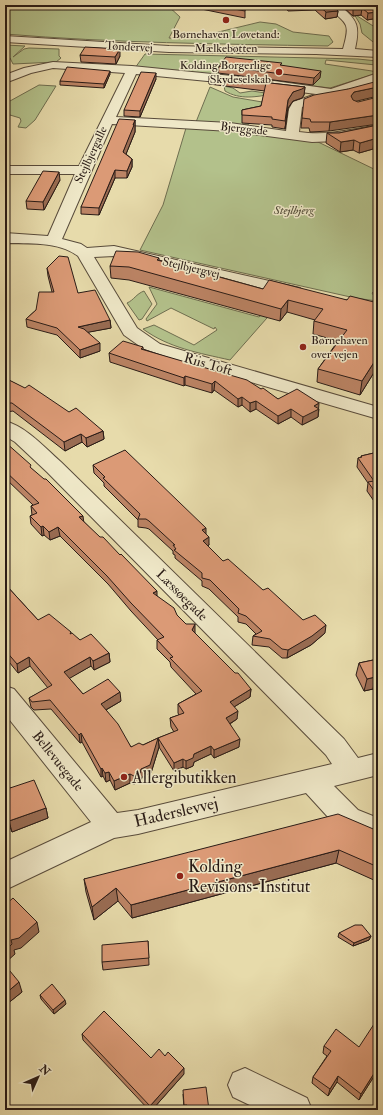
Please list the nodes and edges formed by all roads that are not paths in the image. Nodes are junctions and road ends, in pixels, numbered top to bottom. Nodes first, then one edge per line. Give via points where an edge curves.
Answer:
1 (333, 5) edge
2 (5, 39) edge
3 (348, 53) junction
4 (378, 54) edge
5 (378, 58) edge
6 (132, 70) junction
7 (378, 77) edge
8 (5, 79) edge
9 (247, 82) edge
10 (261, 83) edge
11 (331, 93) junction
12 (108, 120) junction
13 (378, 129) edge
14 (292, 135) junction
15 (5, 170) edge
16 (84, 170) junction
17 (5, 238) edge
18 (53, 241) junction
19 (84, 253) junction
20 (307, 293) edge
21 (378, 413) edge
22 (5, 427) edge
23 (5, 696) edge
24 (378, 764) edge
25 (352, 771) junction
26 (311, 780) junction
27 (111, 826) junction
28 (378, 831) edge
29 (5, 877) edge
30 (245, 1085) dead end
31 (295, 1110) edge

1 - 3 street via 351,20 353,31
2 - 3 street, Tøndervej via 169,50
3 - 4 street, Tøndervej
3 - 5 street, Tøndervej
6 - 8 street via 53,65 28,70
6 - 9 street
6 - 12 street, Stejlbjergalle
7 - 11 street
10 - 11 street
11 - 14 street via 297,105
12 - 14 street, Bjerggade via 230,127
12 - 16 street, Stejlbjergalle
13 - 14 street, Bjerggade via 328,138
15 - 16 street
16 - 18 street, Stejlbjergalle
17 - 18 street, Stejlbjergvej
18 - 19 street, Stejlbjergvej via 76,247
19 - 20 street, Stejlbjergvej via 114,251
19 - 21 street, Riis Toft via 130,331 154,348
22 - 25 street, Læssøegade via 22,438 54,467 335,747
23 - 27 street, Bellevuegade
24 - 25 street, Haderslevvej
25 - 26 street, Haderslevvej
26 - 27 street, Haderslevvej via 138,822
26 - 28 street via 348,819
27 - 29 street, Haderslevvej
30 - 31 street

